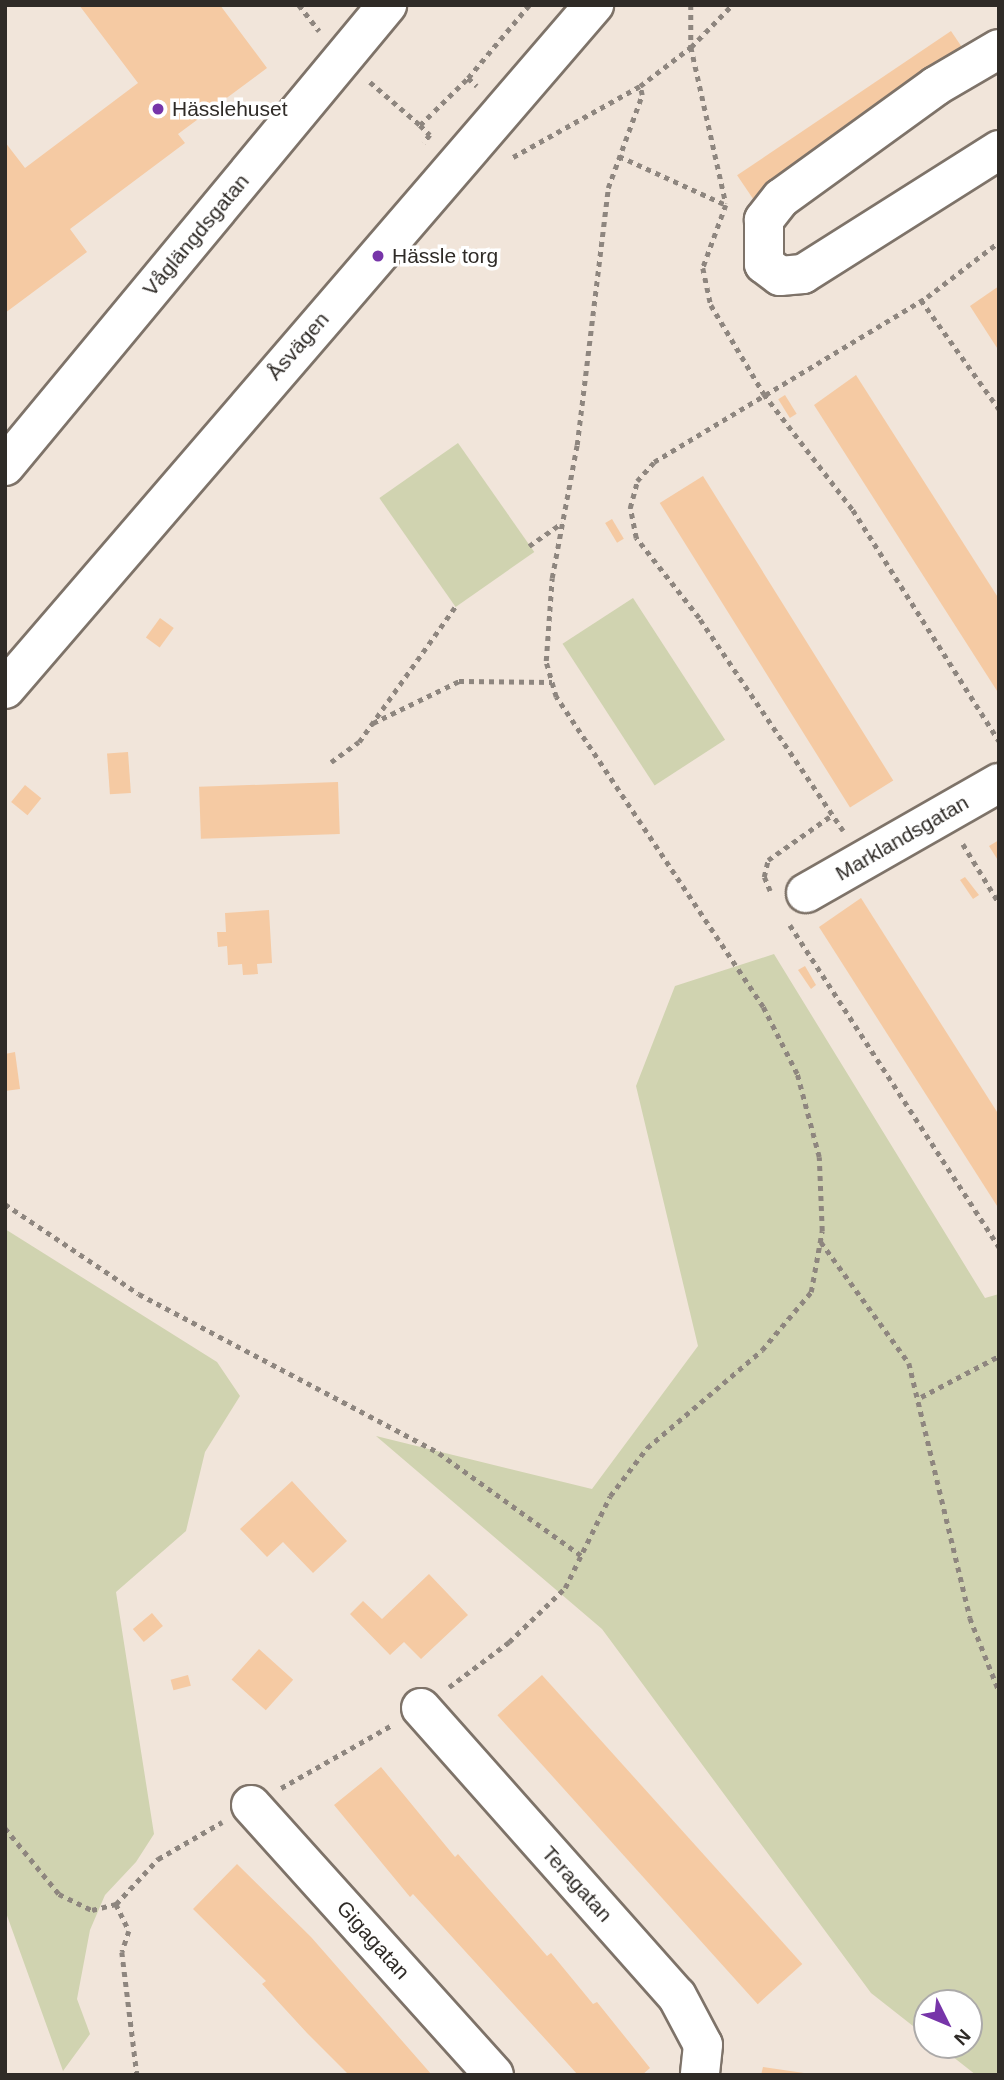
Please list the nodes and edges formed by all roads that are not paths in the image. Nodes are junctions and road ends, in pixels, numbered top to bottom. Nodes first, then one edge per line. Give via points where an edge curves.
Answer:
1 (387, 5) edge
2 (594, 5) edge
3 (999, 50) edge
4 (999, 150) edge
5 (5, 466) edge
6 (11, 671) edge
7 (999, 783) edge
8 (789, 905) road end
9 (421, 1708) road end
10 (251, 1805) road end
11 (494, 2075) edge
12 (700, 2075) edge

1 - 5 street, Våglängdsgatan
2 - 6 street, Åsvägen
3 - 4 street via 936,86 781,198 764,220 764,264 780,276 803,274
7 - 8 street, Marklandsgatan
9 - 12 street, Teragatan via 677,1996 703,2045
10 - 11 street, Gigagatan

